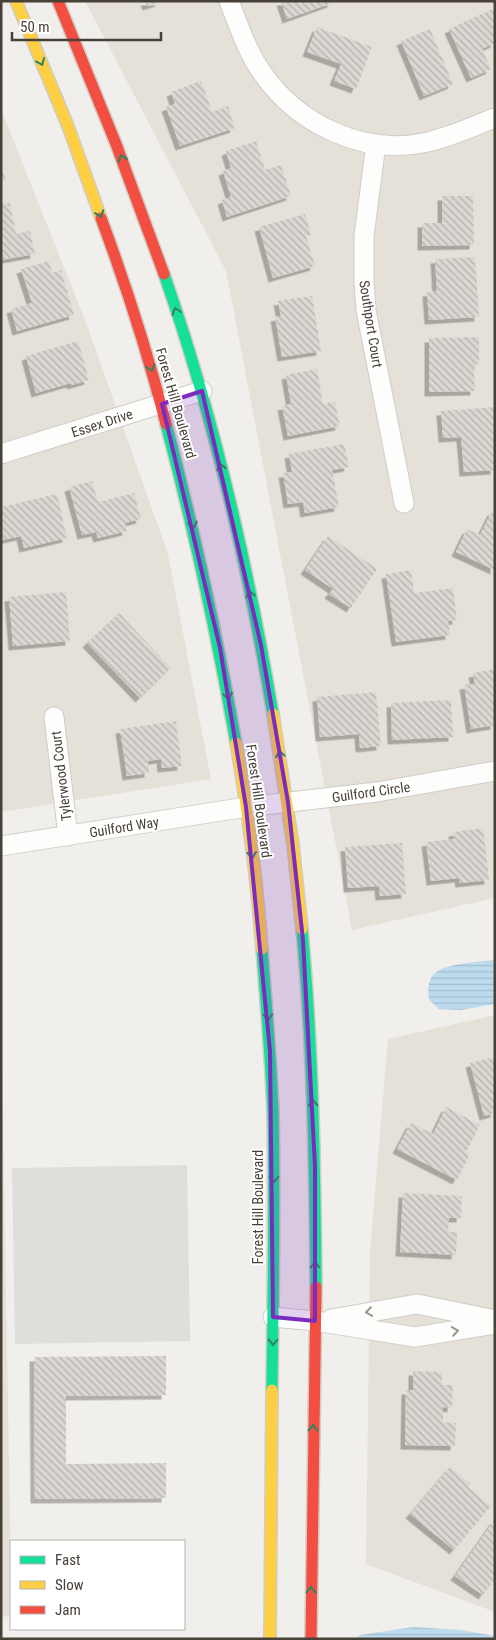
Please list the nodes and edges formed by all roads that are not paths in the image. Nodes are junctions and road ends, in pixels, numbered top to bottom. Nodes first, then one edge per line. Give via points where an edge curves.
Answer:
1 (16, 1) edge
2 (58, 1) edge
3 (229, 1) edge
4 (495, 118) edge
5 (376, 144) junction
6 (202, 391) junction
7 (162, 404) junction
8 (2, 451) edge
9 (404, 502) dead end
10 (54, 717) dead end
11 (495, 772) edge
12 (288, 802) junction
13 (246, 807) junction
14 (68, 836) junction
15 (1, 846) edge
16 (273, 1318) junction
17 (495, 1320) edge
18 (314, 1321) junction
19 (495, 1324) edge
20 (270, 1639) edge
21 (311, 1639) edge

1 -> 7 main road, Forest Hill Boulevard via 68,126 114,250
6 -> 2 main road, Forest Hill Boulevard via 139,203
3 - 5 street via 249,49 279,95 311,121 336,133
4 - 5 street via 421,144
5 - 9 street, Southport Court via 364,236 366,310
6 - 7 street, Essex Drive
12 -> 6 main road, Forest Hill Boulevard via 261,645
7 - 8 street, Essex Drive
7 -> 13 main road, Forest Hill Boulevard via 192,519 220,648
10 - 14 street, Tylerwood Court
11 - 12 street, Guilford Circle via 377,792
12 - 13 street, Guilford Circle
18 -> 12 main road, Forest Hill Boulevard via 315,1166 311,1048
13 - 14 street, Guilford Way
13 -> 16 main road, Forest Hill Boulevard via 262,943 270,1051 274,1168
14 - 15 street, Guilford Way
16 - 18 street
16 -> 20 main road, Forest Hill Boulevard
17 -> 18 street via 418,1304
18 -> 19 street via 415,1337
21 -> 18 main road, Forest Hill Boulevard

